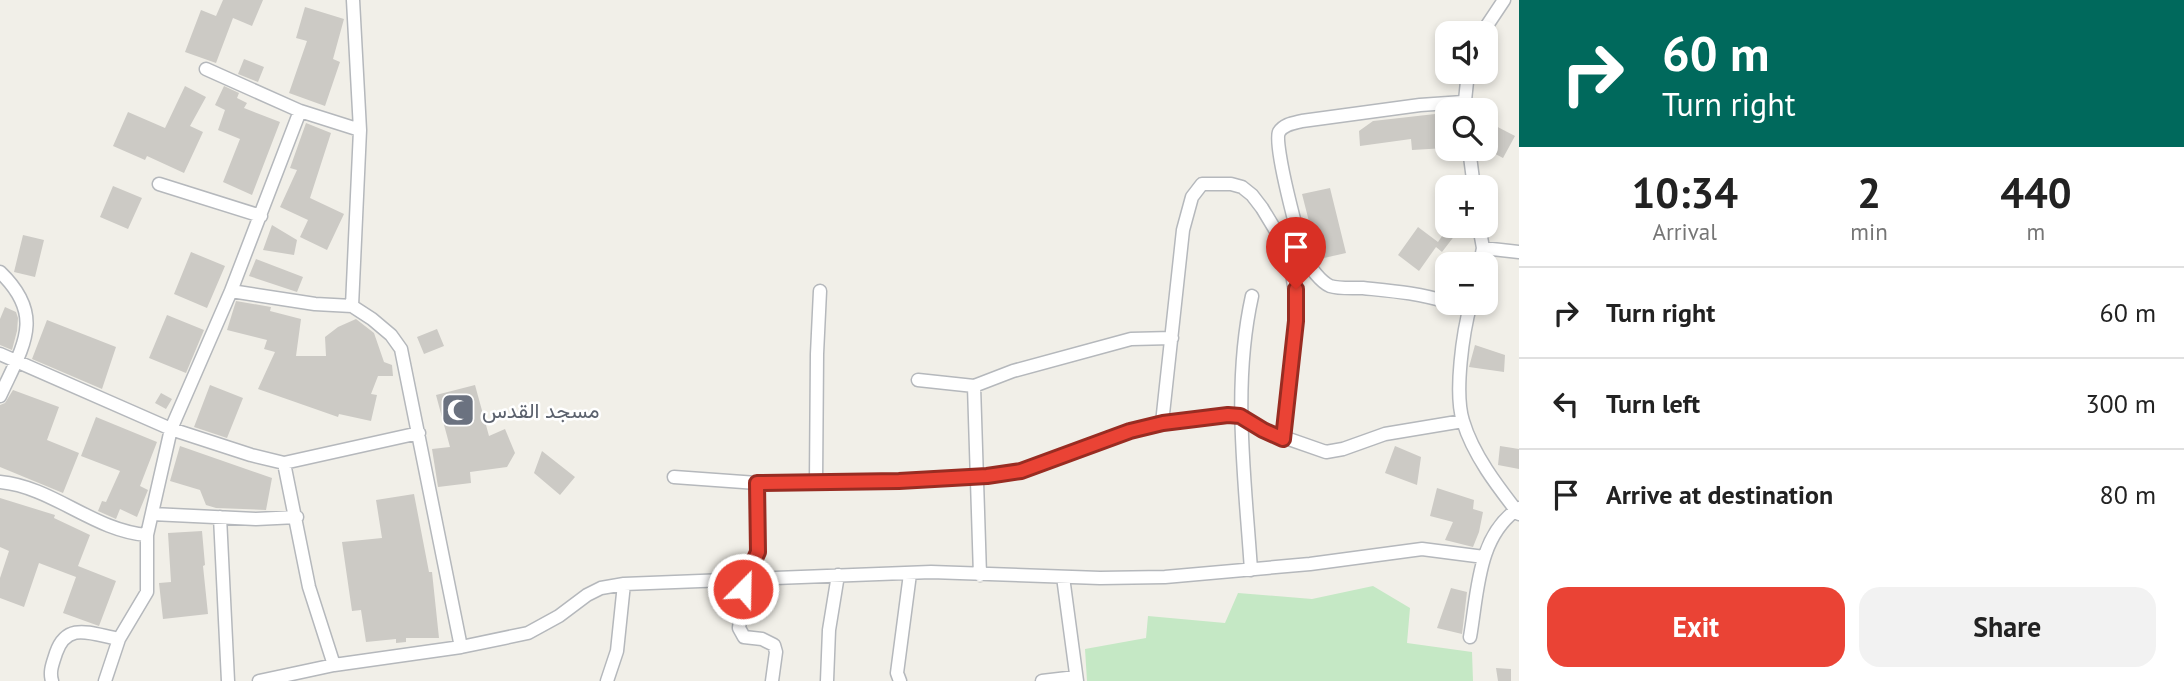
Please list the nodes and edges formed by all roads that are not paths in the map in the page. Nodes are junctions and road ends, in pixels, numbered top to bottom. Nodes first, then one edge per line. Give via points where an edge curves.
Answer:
1 (353, 0) edge
2 (1504, 0) edge
3 (1490, 21) edge
4 (206, 69) dead end
5 (1435, 105) edge
6 (300, 111) junction
7 (360, 130) junction
8 (159, 184) dead end
9 (261, 216) junction
10 (1481, 238) edge
11 (1483, 248) junction
12 (1482, 252) edge
13 (1519, 252) edge
14 (0, 272) edge
15 (232, 291) junction
16 (820, 291) dead end
17 (1252, 296) dead end
18 (1435, 298) edge
19 (352, 306) junction
20 (1469, 315) edge
21 (1172, 338) junction
22 (0, 354) edge
23 (16, 361) junction
24 (918, 380) dead end
25 (974, 386) junction
26 (0, 396) edge
27 (1240, 416) junction
28 (1463, 421) junction
29 (1163, 423) junction
30 (171, 429) junction
31 (419, 433) junction
32 (1283, 439) junction
33 (284, 463) junction
34 (976, 475) junction
35 (674, 477) dead end
36 (0, 482) edge
37 (816, 482) junction
38 (757, 483) junction
39 (1518, 511) edge
40 (152, 514) junction
41 (220, 517) junction
42 (297, 517) junction
43 (147, 535) junction
44 (1484, 557) junction
45 (1251, 570) junction
46 (910, 574) junction
47 (838, 575) junction
48 (980, 575) junction
49 (1063, 577) junction
50 (745, 580) junction
51 (624, 584) junction
52 (1470, 637) dead end
53 (119, 639) junction
54 (461, 647) junction
55 (334, 665) junction
56 (1076, 679) edge
57 (52, 681) edge
58 (105, 681) edge
59 (228, 681) edge
60 (258, 681) edge
61 (607, 681) edge
62 (772, 681) edge
63 (827, 681) edge
64 (900, 681) edge
65 (1042, 681) edge

1 - 7 street
2 - 3 street
4 - 6 street
5 - 18 street via 1302,121 1287,125 1278,136 1301,243 1318,275 1330,286
6 - 7 street
6 - 9 street
7 - 19 street
8 - 9 street
9 - 15 street
10 - 11 street
11 - 12 street
11 - 13 street
14 - 23 street via 14,285 27,314
15 - 19 street
15 - 30 street
16 - 37 street
17 - 27 street
19 - 31 street via 382,327 401,349
20 - 28 street via 1460,371
21 - 25 street via 1131,338
21 - 29 street
21 - 32 street via 1183,230 1192,197 1205,183 1242,187 1262,208 1282,241 1296,289
22 - 23 street
23 - 26 street
23 - 30 street
24 - 25 street
25 - 34 street
27 - 29 street
27 - 32 street
27 - 45 street
28 - 32 street via 1385,434 1326,452
28 - 39 street via 1479,456
29 - 34 street via 1102,440 1032,468
30 - 33 street
30 - 40 street
31 - 33 street
31 - 54 street
33 - 42 street
34 - 37 street
34 - 48 street
35 - 38 street
36 - 43 street via 24,487 119,530
37 - 38 street
38 - 50 street via 758,552
39 - 44 street via 1493,534
40 - 41 street
40 - 43 street
41 - 42 street
41 - 59 street
42 - 55 street via 309,587
43 - 53 street via 147,592
44 - 45 street via 1422,549
44 - 52 street
45 - 49 street via 1165,577
46 - 47 street
46 - 48 street
46 - 64 street via 897,673
47 - 50 street
47 - 63 street
48 - 49 street
49 - 56 street
50 - 51 street
50 - 62 street via 739,628 744,637 774,645
51 - 54 street via 587,595 528,633
51 - 61 street via 617,651
53 - 57 street via 74,632 65,635 51,668
53 - 58 street
54 - 55 street
55 - 60 street
56 - 65 street

